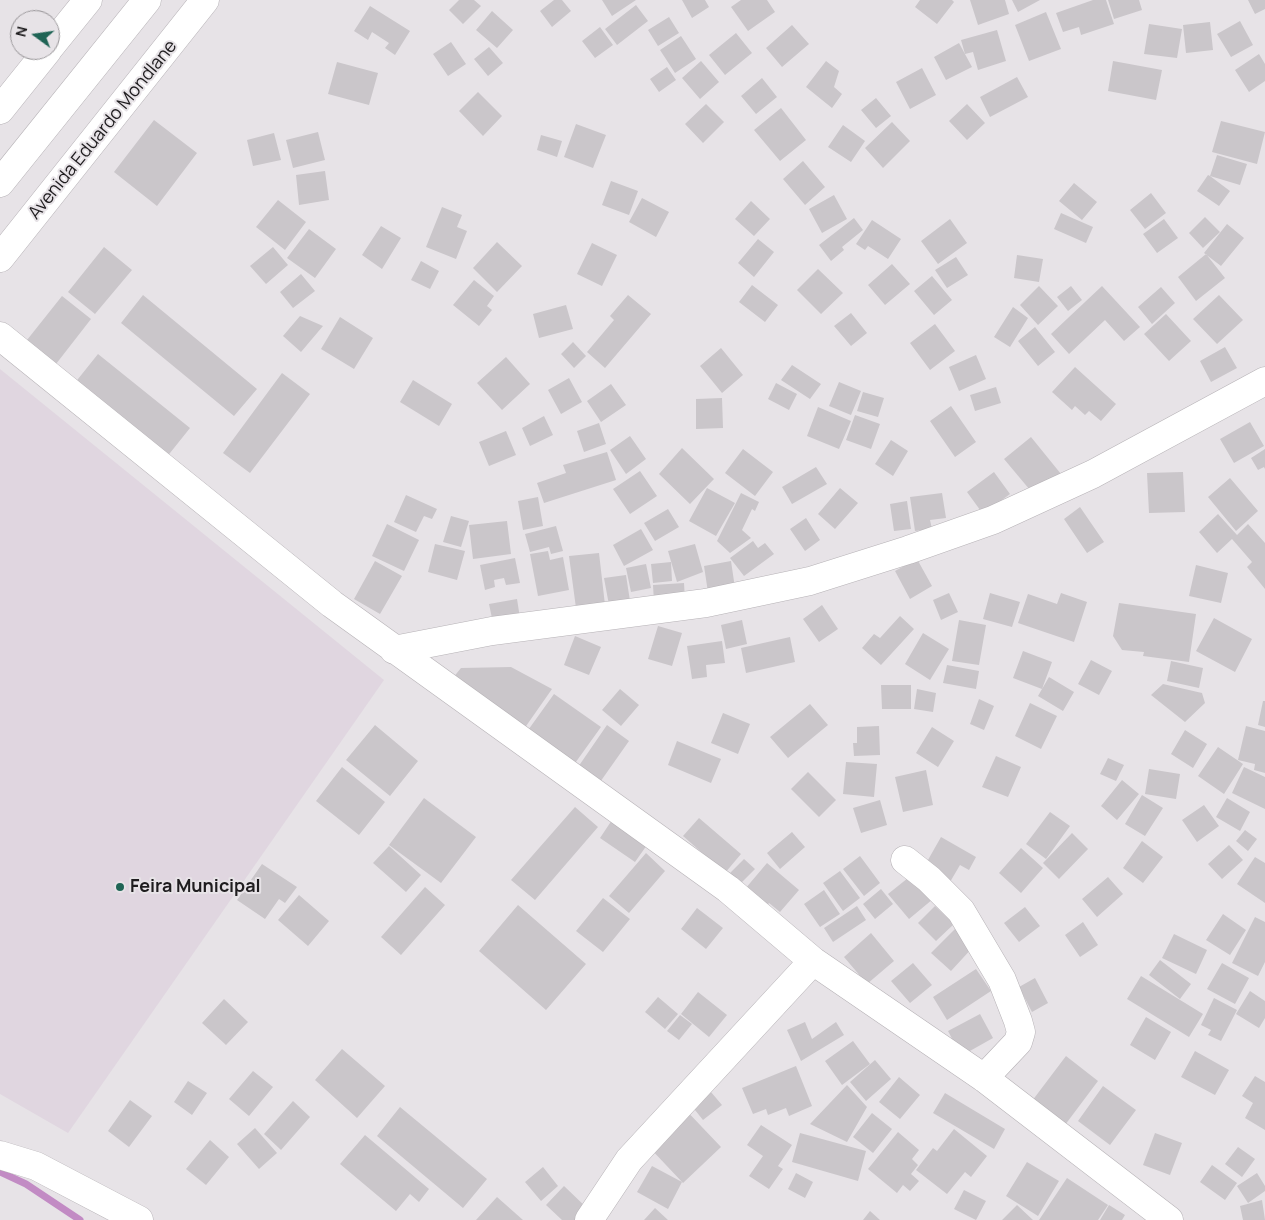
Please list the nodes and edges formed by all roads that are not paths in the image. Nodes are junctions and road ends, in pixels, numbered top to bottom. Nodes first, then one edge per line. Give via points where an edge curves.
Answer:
1 (88, 0) edge
2 (147, 0) edge
3 (205, 0) edge
4 (60, 35) edge
5 (40, 60) edge
6 (0, 110) edge
7 (0, 183) edge
8 (0, 258) edge
9 (0, 336) edge
10 (1265, 381) edge
11 (394, 650) junction
12 (905, 860) dead end
13 (813, 961) junction
14 (984, 1078) junction
15 (0, 1155) edge
16 (139, 1220) edge
17 (589, 1220) edge
18 (1169, 1220) edge

1 - 4 street
2 - 7 street
3 - 8 street, Avenida Eduardo Mondlane
5 - 6 street
9 - 11 street via 332,604
10 - 11 street via 1093,474 993,520 810,581 706,603 492,631
11 - 13 street via 728,889
12 - 14 street via 961,910 1002,980 1018,1020 1021,1032 1018,1042
13 - 14 street
13 - 17 street via 629,1160
14 - 18 street
15 - 16 street via 36,1166

